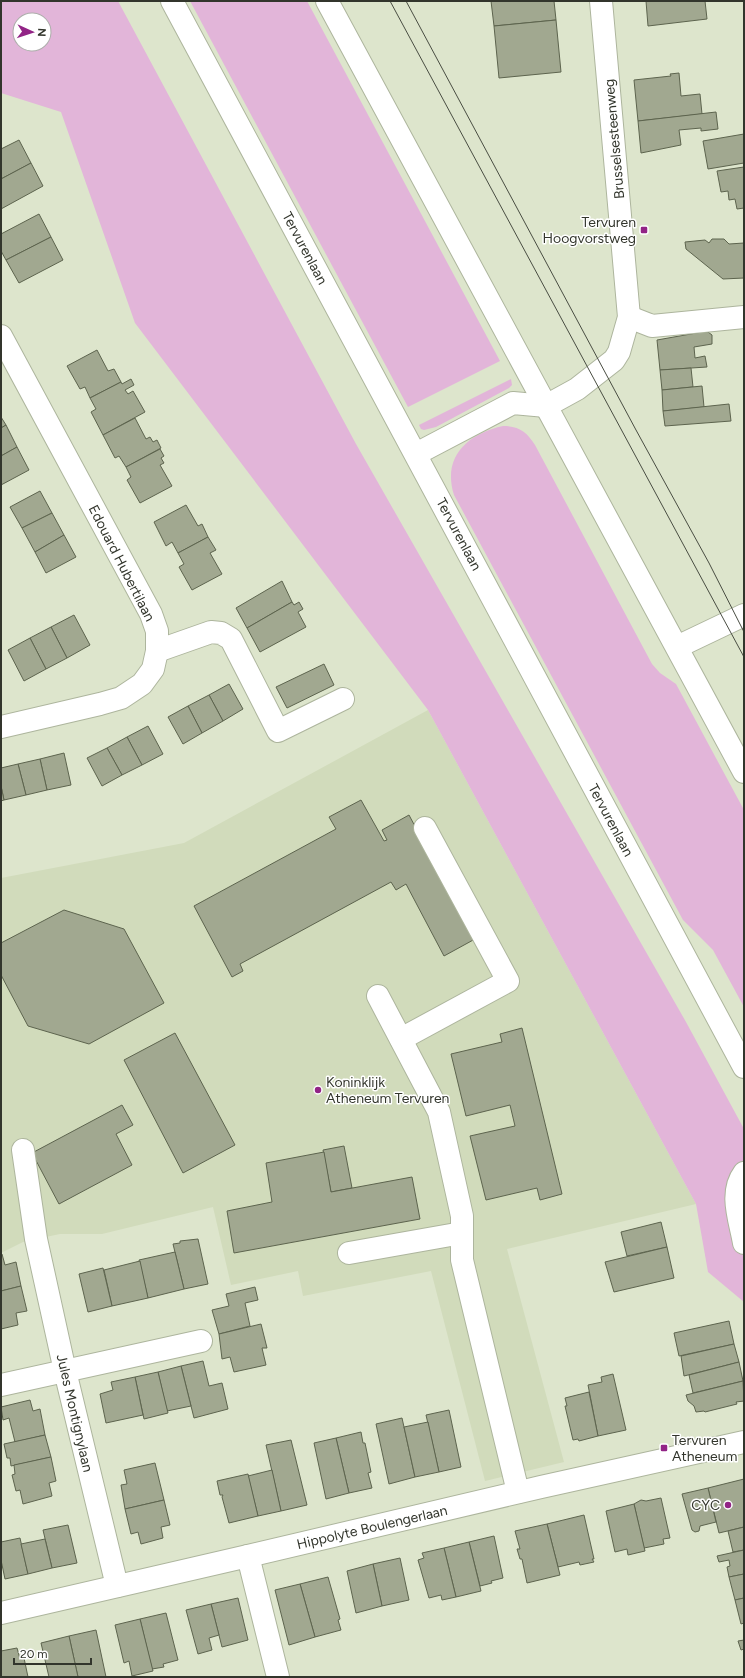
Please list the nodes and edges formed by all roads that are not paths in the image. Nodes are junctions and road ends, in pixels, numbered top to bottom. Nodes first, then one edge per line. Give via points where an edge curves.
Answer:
1 (172, 1) edge
2 (327, 1) edge
3 (601, 1) edge
4 (629, 317) junction
5 (744, 317) edge
6 (1, 336) edge
7 (546, 406) junction
8 (416, 454) junction
9 (744, 615) edge
10 (677, 647) junction
11 (157, 651) junction
12 (343, 699) dead end
13 (1, 727) edge
14 (744, 772) edge
15 (425, 828) dead end
16 (378, 996) dead end
17 (401, 1039) junction
18 (744, 1067) edge
19 (23, 1150) dead end
20 (744, 1173) edge
21 (462, 1233) junction
22 (744, 1243) edge
23 (349, 1253) dead end
24 (201, 1341) dead end
25 (65, 1371) junction
26 (1, 1385) edge
27 (744, 1442) edge
28 (518, 1492) junction
29 (248, 1556) junction
30 (117, 1586) junction
31 (1, 1613) edge
32 (278, 1677) edge

1 - 8 street, Tervurenlaan
2 - 7 street
3 - 4 street, Brusselsesteenweg
4 - 5 street via 652,326
4 - 7 street, Brusselsesteenweg via 619,352 614,360 577,389
6 - 11 street, Edouard Hubertilaan via 151,614 157,632
7 - 8 street via 513,403
7 - 10 street
8 - 18 street, Tervurenlaan
9 - 10 street
10 - 14 street
11 - 12 street via 210,632 231,639 278,731
11 - 13 street, Edouard Hubertilaan via 153,669 142,684 121,698
15 - 17 street via 508,981
16 - 17 street
17 - 21 street via 439,1112 462,1216
19 - 25 street, Jules Montignylaan via 36,1239
20 - 22 street via 737,1185 736,1202
21 - 23 street
21 - 28 street via 462,1260
24 - 25 street
25 - 26 street
25 - 30 street, Jules Montignylaan
27 - 28 street, Hippolyte Boulengerlaan
28 - 29 street, Hippolyte Boulengerlaan
29 - 30 street, Hippolyte Boulengerlaan
29 - 32 street
30 - 31 street, Hippolyte Boulengerlaan

